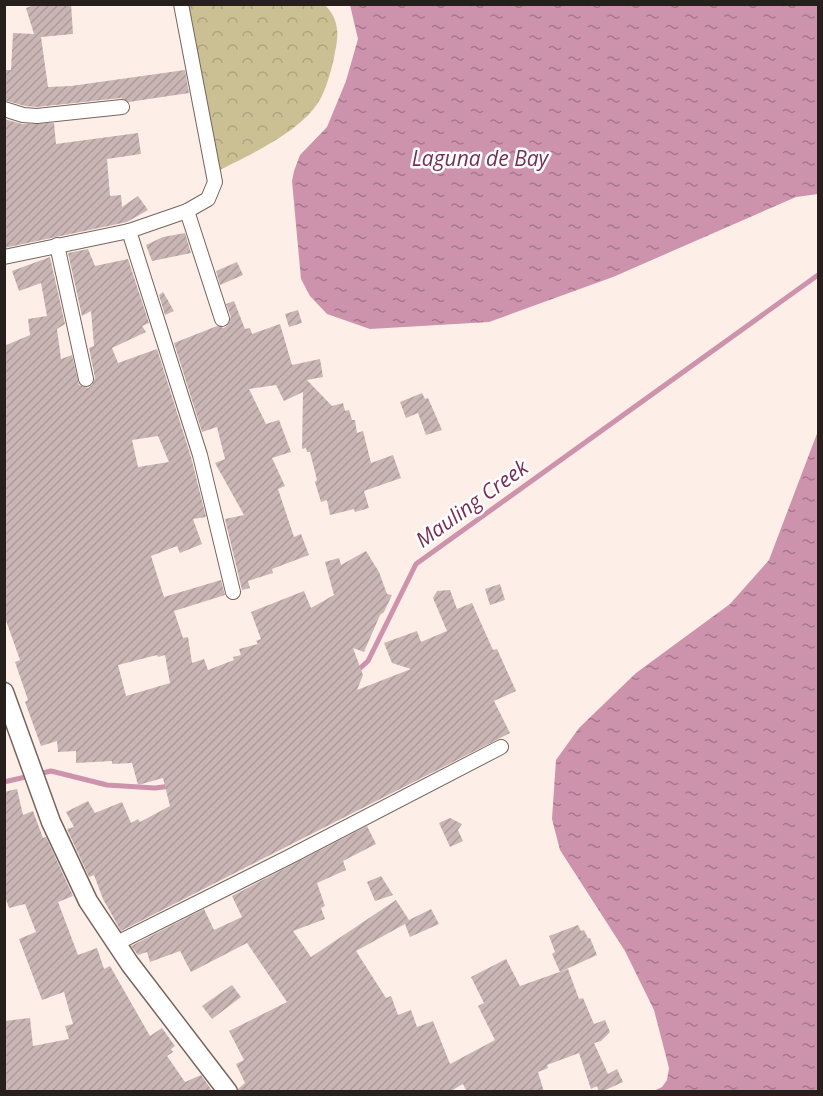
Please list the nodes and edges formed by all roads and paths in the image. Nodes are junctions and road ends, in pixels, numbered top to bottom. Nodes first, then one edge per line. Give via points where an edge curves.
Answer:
1 (181, 4) edge
2 (122, 107) dead end
3 (4, 109) edge
4 (187, 211) junction
5 (129, 231) junction
6 (57, 245) junction
7 (4, 257) edge
8 (222, 319) dead end
9 (86, 380) dead end
10 (233, 592) dead end
11 (4, 692) edge
12 (14, 733) edge
13 (501, 747) dead end
14 (117, 944) junction
15 (228, 1092) edge

1 - 4 street via 215,182 208,199
2 - 3 street via 37,116
4 - 5 street
4 - 8 street
5 - 6 street
5 - 10 street via 200,455
6 - 7 street
6 - 9 street
11 - 12 main road
12 - 14 main road via 71,868
13 - 14 street
14 - 15 main road

